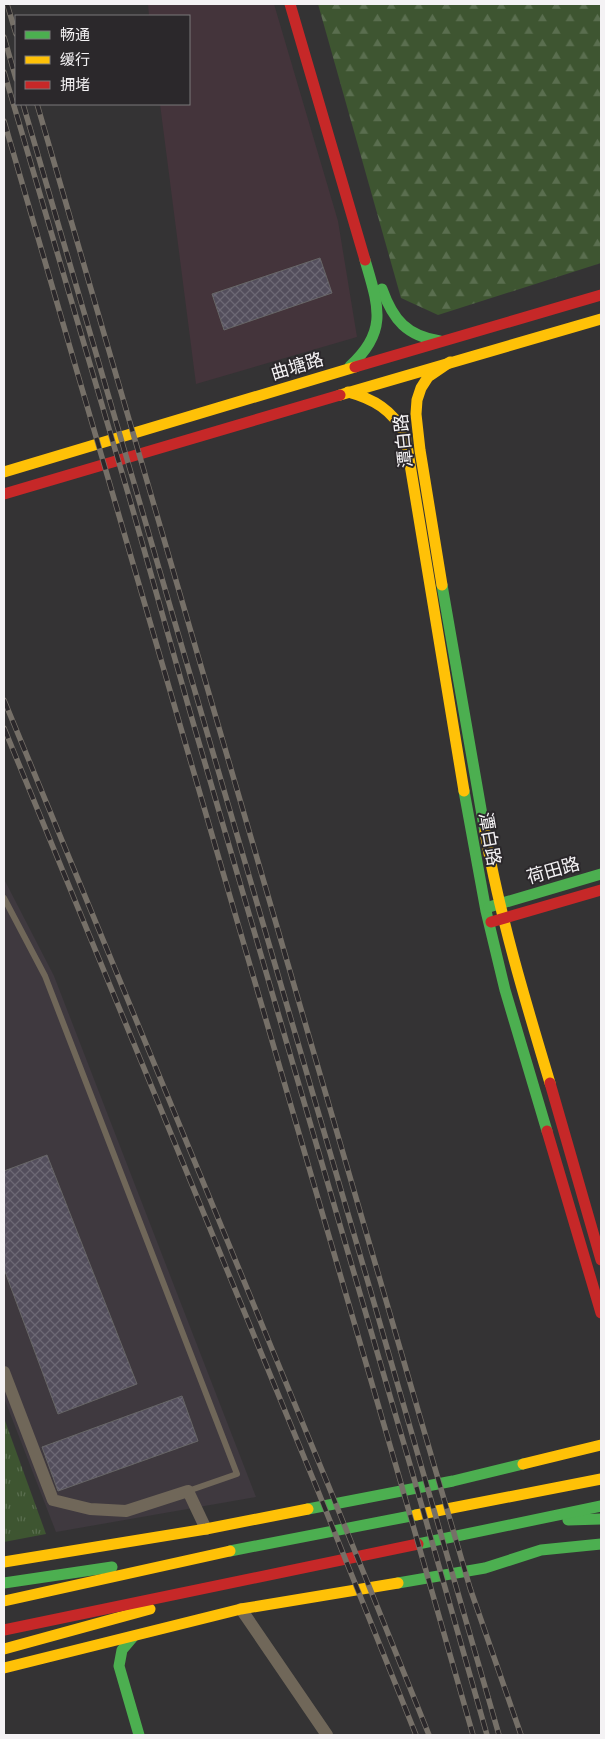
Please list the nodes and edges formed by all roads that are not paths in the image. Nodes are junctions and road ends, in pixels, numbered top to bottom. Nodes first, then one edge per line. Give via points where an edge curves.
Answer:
1 (290, 4) edge
2 (299, 4) edge
3 (601, 295) edge
4 (601, 318) edge
5 (443, 341) junction
6 (450, 362) junction
7 (341, 371) junction
8 (348, 392) junction
9 (4, 472) edge
10 (4, 494) edge
11 (491, 863) junction
12 (601, 874) edge
13 (601, 890) edge
14 (540, 892) junction
15 (4, 898) edge
16 (499, 904) junction
17 (485, 908) junction
18 (538, 909) junction
19 (503, 919) junction
20 (488, 923) junction
21 (512, 957) junction
22 (601, 1260) edge
23 (601, 1313) edge
24 (4, 1372) edge
25 (601, 1445) edge
26 (601, 1470) edge
27 (601, 1479) edge
28 (188, 1491) junction
29 (529, 1493) junction
30 (601, 1506) edge
31 (601, 1519) edge
32 (530, 1522) junction
33 (206, 1529) junction
34 (601, 1544) edge
35 (239, 1549) junction
36 (4, 1562) edge
37 (256, 1578) junction
38 (4, 1583) edge
39 (4, 1601) edge
40 (241, 1609) junction
41 (4, 1630) edge
42 (133, 1637) junction
43 (92, 1647) junction
44 (4, 1649) edge
45 (4, 1668) edge
46 (134, 1735) edge
47 (139, 1735) edge
48 (327, 1735) edge

1 - 7 main road via 378,303 378,322 368,348 358,360
2 - 5 main road via 386,300 406,328 428,340
3 - 5 main road, 曲塘路
4 - 6 main road
5 - 7 main road, 曲塘路
6 - 8 main road
6 - 11 main road, 潭白路 via 428,377 421,388 416,421
7 - 9 main road, 曲塘路
8 - 10 main road
8 - 17 main road, 潭白路 via 365,396 389,410 405,434
11 - 14 main road via 508,887 515,891
11 - 16 main road, 潭白路
12 - 14 main road, 荷田路
13 - 18 main road, 荷田路
14 - 16 main road, 荷田路
15 - 28 lane via 44,976 237,1474
16 - 17 main road, 荷田路
16 - 19 main road, 潭白路
17 - 20 main road, 潭白路
18 - 19 main road, 荷田路
18 - 21 main road via 516,929 511,945
19 - 20 main road, 荷田路
19 - 21 main road, 潭白路
20 - 23 main road, 潭白路
21 - 22 main road, 潭白路
24 - 28 street via 53,1500 90,1509 126,1511
25 - 33 main road via 453,1481
26 - 29 main road
27 - 29 main road
28 - 33 street
29 - 35 main road
30 - 32 main road
31 - 32 main road
32 - 37 main road
33 - 36 main road
34 - 40 main road via 541,1550 485,1568
35 - 38 main road
35 - 39 main road
37 - 41 main road
37 - 44 main road
40 - 42 main road
40 - 48 street
42 - 43 main road
42 - 47 main road via 124,1645 118,1658
43 - 45 main road
43 - 46 main road via 112,1661

